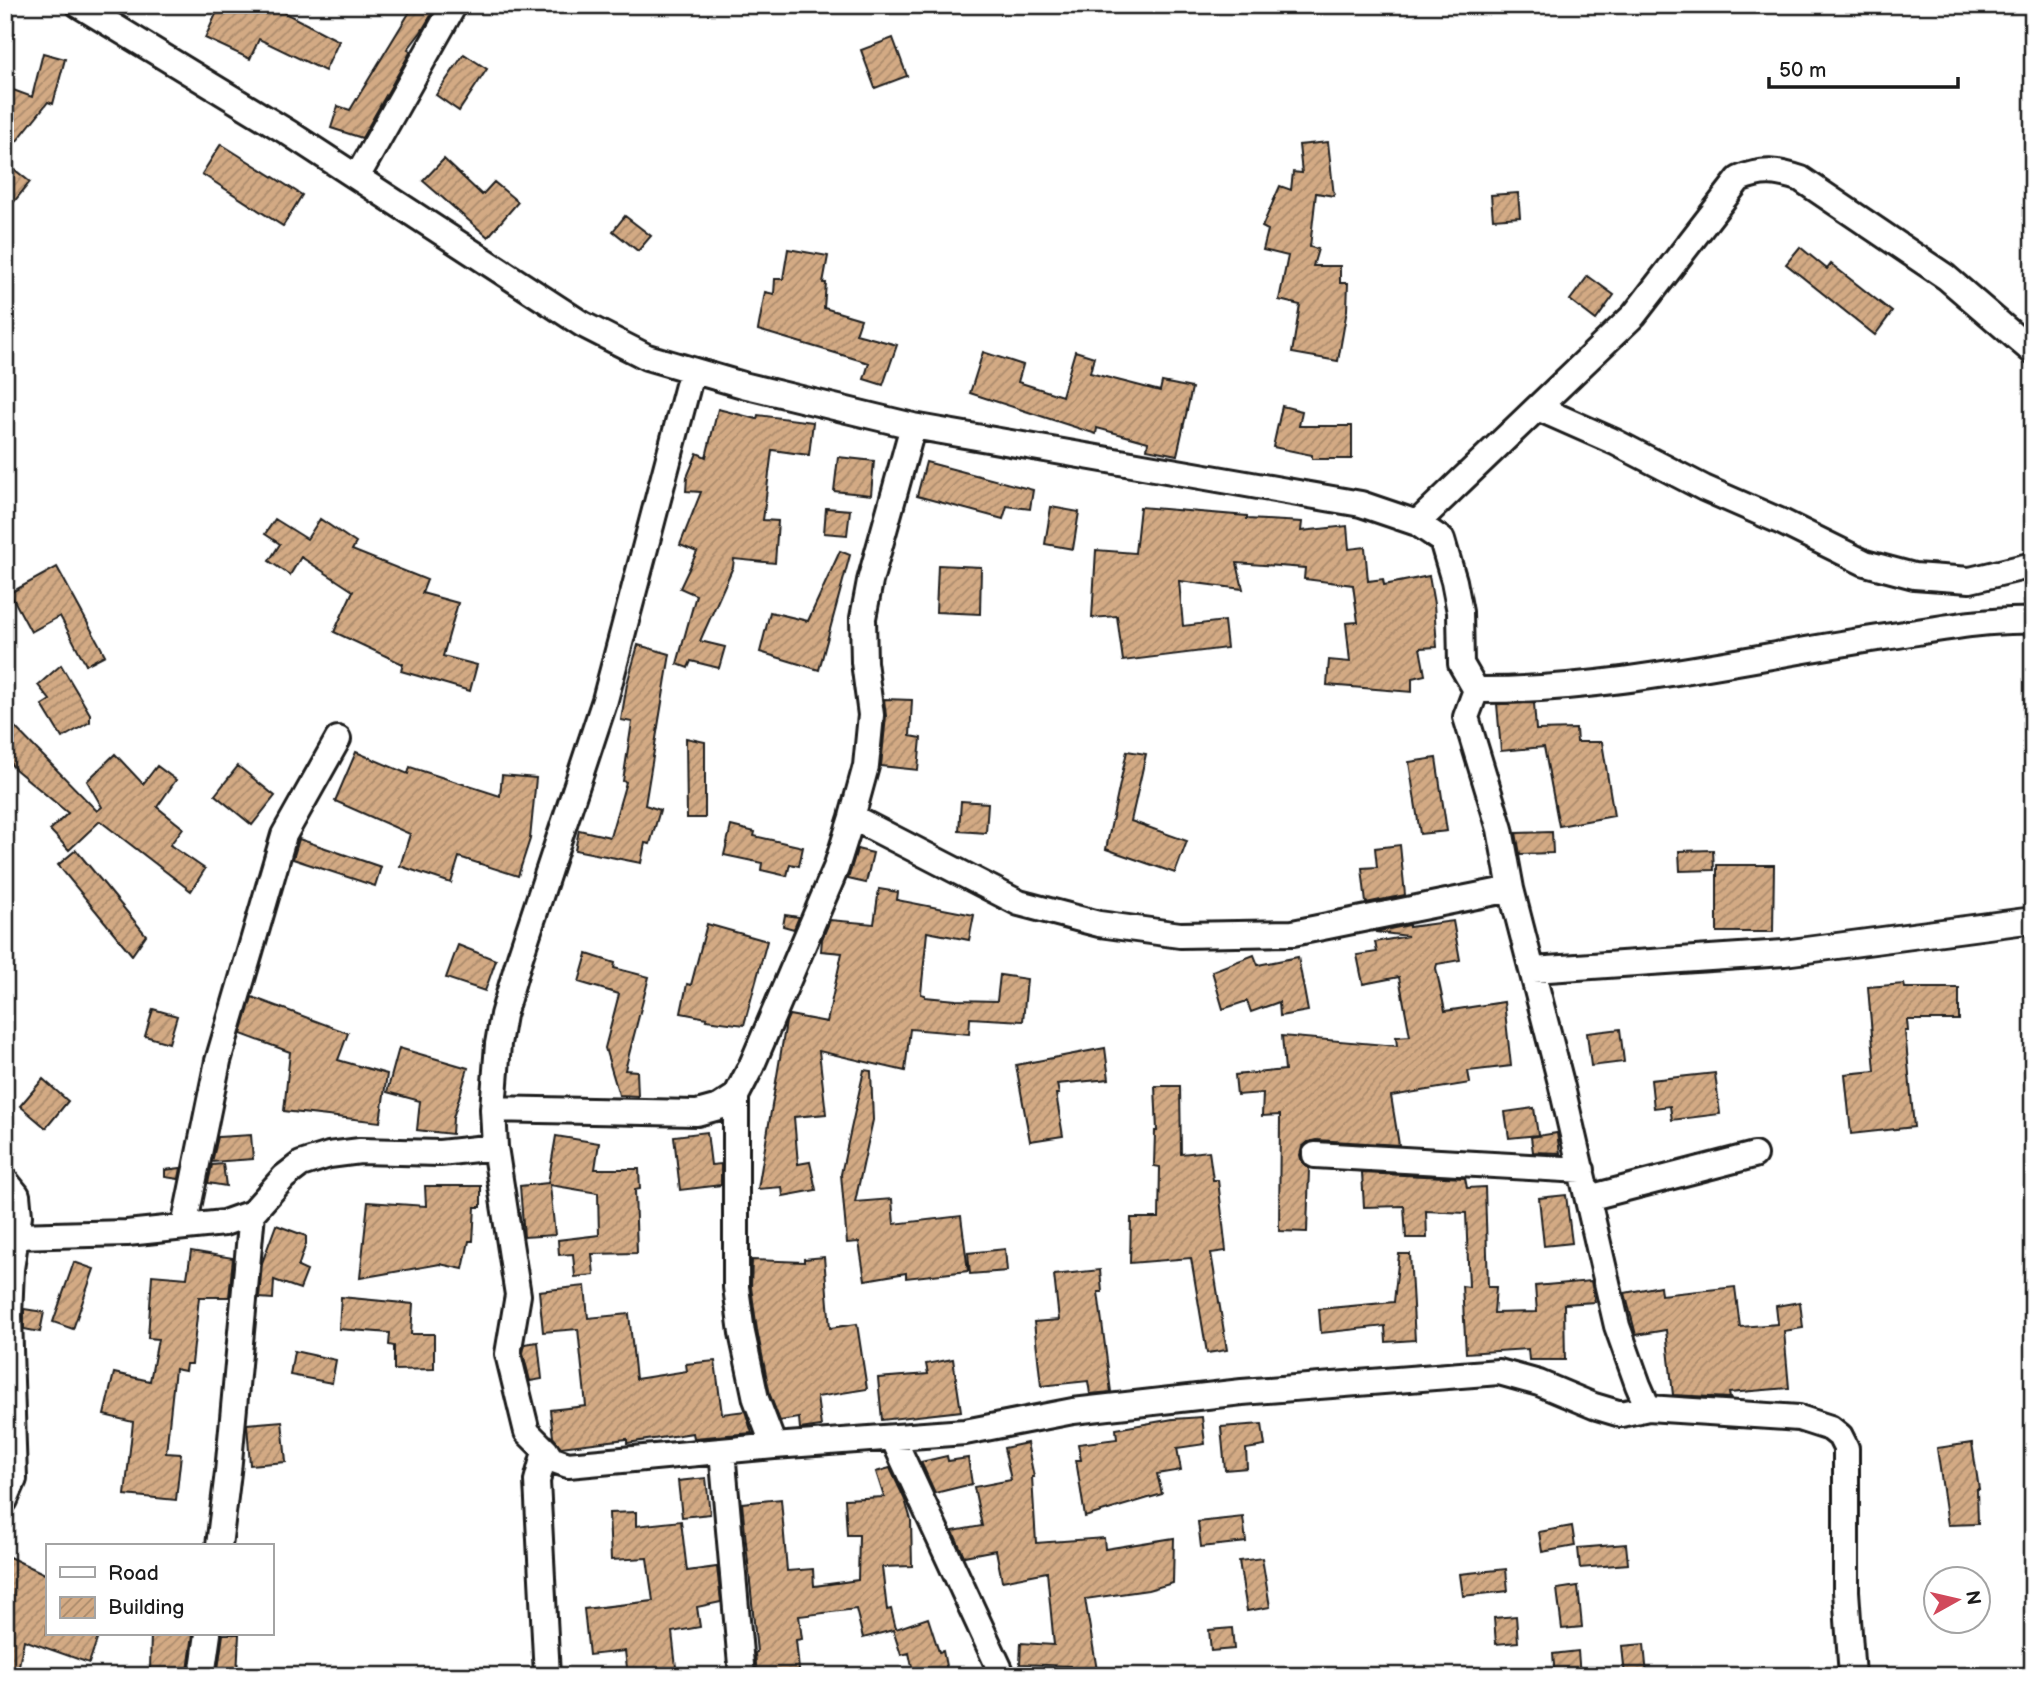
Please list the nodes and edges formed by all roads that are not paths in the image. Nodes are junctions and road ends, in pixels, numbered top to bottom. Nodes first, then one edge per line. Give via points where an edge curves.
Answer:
1 (79, 5) edge
2 (454, 5) edge
3 (357, 177) junction
4 (2033, 352) edge
5 (692, 370) junction
6 (1538, 408) junction
7 (913, 426) junction
8 (1417, 523) junction
9 (2033, 565) edge
10 (2033, 621) edge
11 (1476, 690) junction
12 (338, 739) dead end
13 (852, 817) junction
14 (1511, 889) junction
15 (2033, 920) edge
16 (1533, 971) junction
17 (736, 1096) junction
18 (493, 1109) junction
19 (495, 1147) junction
20 (1315, 1155) dead end
21 (1754, 1155) dead end
22 (1581, 1170) junction
23 (5, 1180) edge
24 (1588, 1198) junction
25 (252, 1213) junction
26 (184, 1227) junction
27 (15, 1237) junction
28 (1648, 1408) junction
29 (893, 1437) junction
30 (774, 1446) junction
31 (722, 1451) junction
32 (551, 1459) junction
33 (5, 1500) edge
34 (219, 1544) edge
35 (208, 1636) edge
36 (202, 1676) edge
37 (547, 1676) edge
38 (743, 1676) edge
39 (1003, 1676) edge
40 (1852, 1676) edge

1 - 3 street
2 - 3 street
3 - 5 street via 582,324 647,358
4 - 6 street via 1946,277 1801,179 1780,172 1755,172 1739,179 1633,315
5 - 7 street
5 - 18 street via 605,700 503,1015
6 - 8 street
6 - 9 street via 1865,563 1914,576 1970,580
7 - 8 street via 1361,504
7 - 13 street via 863,618 871,715 866,766
8 - 11 street via 1442,540 1447,553 1460,612 1461,664
10 - 11 street via 1844,643 1601,684
11 - 14 street via 1466,717 1500,829
12 - 26 street via 284,835 218,1061
13 - 14 street via 1019,903 1099,924 1180,935 1293,933
13 - 17 street via 836,868
14 - 16 street
15 - 16 street via 1784,953
16 - 22 street
17 - 18 street via 698,1113
17 - 30 street via 741,1333 756,1399
18 - 19 street
19 - 25 street via 328,1155 301,1164
19 - 32 street via 518,1295 508,1354 527,1432
20 - 22 street
21 - 24 street
22 - 24 street
23 - 27 street via 16,1195
24 - 28 street via 1617,1326
25 - 26 street via 224,1223
25 - 34 street
26 - 27 street
27 - 33 street via 9,1316 14,1479
28 - 29 street via 1621,1414 1499,1372 1242,1392 1073,1411 965,1433
28 - 40 street via 1799,1418 1840,1436 1846,1448 1846,1591
29 - 30 street
29 - 39 street
30 - 31 street
31 - 32 street via 568,1465
31 - 38 street
32 - 37 street via 543,1460 537,1481
35 - 36 street

